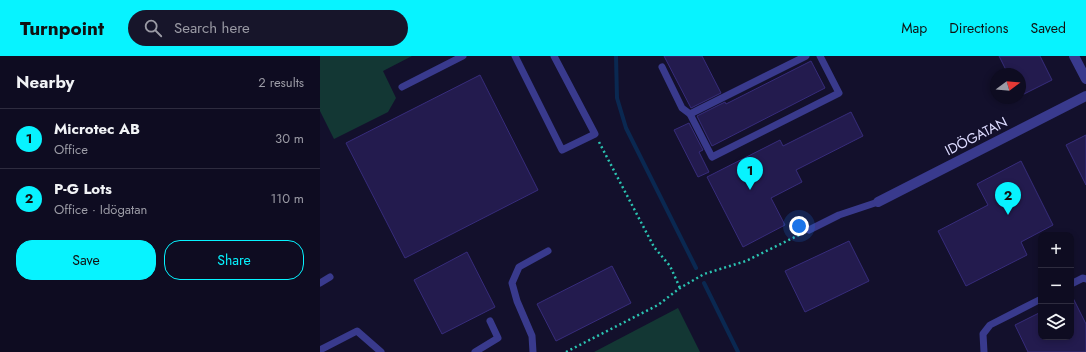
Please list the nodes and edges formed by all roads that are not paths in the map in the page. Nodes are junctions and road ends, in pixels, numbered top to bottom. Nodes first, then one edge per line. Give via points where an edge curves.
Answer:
1 (464, 56) edge
2 (516, 56) edge
3 (554, 56) edge
4 (806, 56) edge
5 (820, 56) edge
6 (1074, 56) edge
7 (662, 67) dead end
8 (1086, 79) edge
9 (402, 87) dead end
10 (1086, 96) edge
11 (690, 114) junction
12 (878, 202) joint
13 (808, 230) road end
14 (548, 251) dead end
15 (330, 277) dead end
16 (1086, 279) edge
17 (1074, 282) edge
18 (320, 283) edge
19 (1038, 301) edge
20 (490, 321) dead end
21 (320, 350) edge
22 (381, 352) edge
23 (475, 352) edge
24 (533, 352) edge
25 (984, 352) edge

1 - 9 lane
2 - 3 lane via 562,150 595,134
4 - 11 lane
5 - 11 lane via 839,94 712,157
6 - 8 street
7 - 11 lane via 682,108
10 - 12 street, IDÖGATAN
12 - 13 lane via 839,215
14 - 24 lane via 519,267 512,282 532,336
15 - 18 lane
16 - 17 lane
19 - 25 lane via 990,325 984,334
20 - 23 lane via 498,338
21 - 22 lane via 357,331

